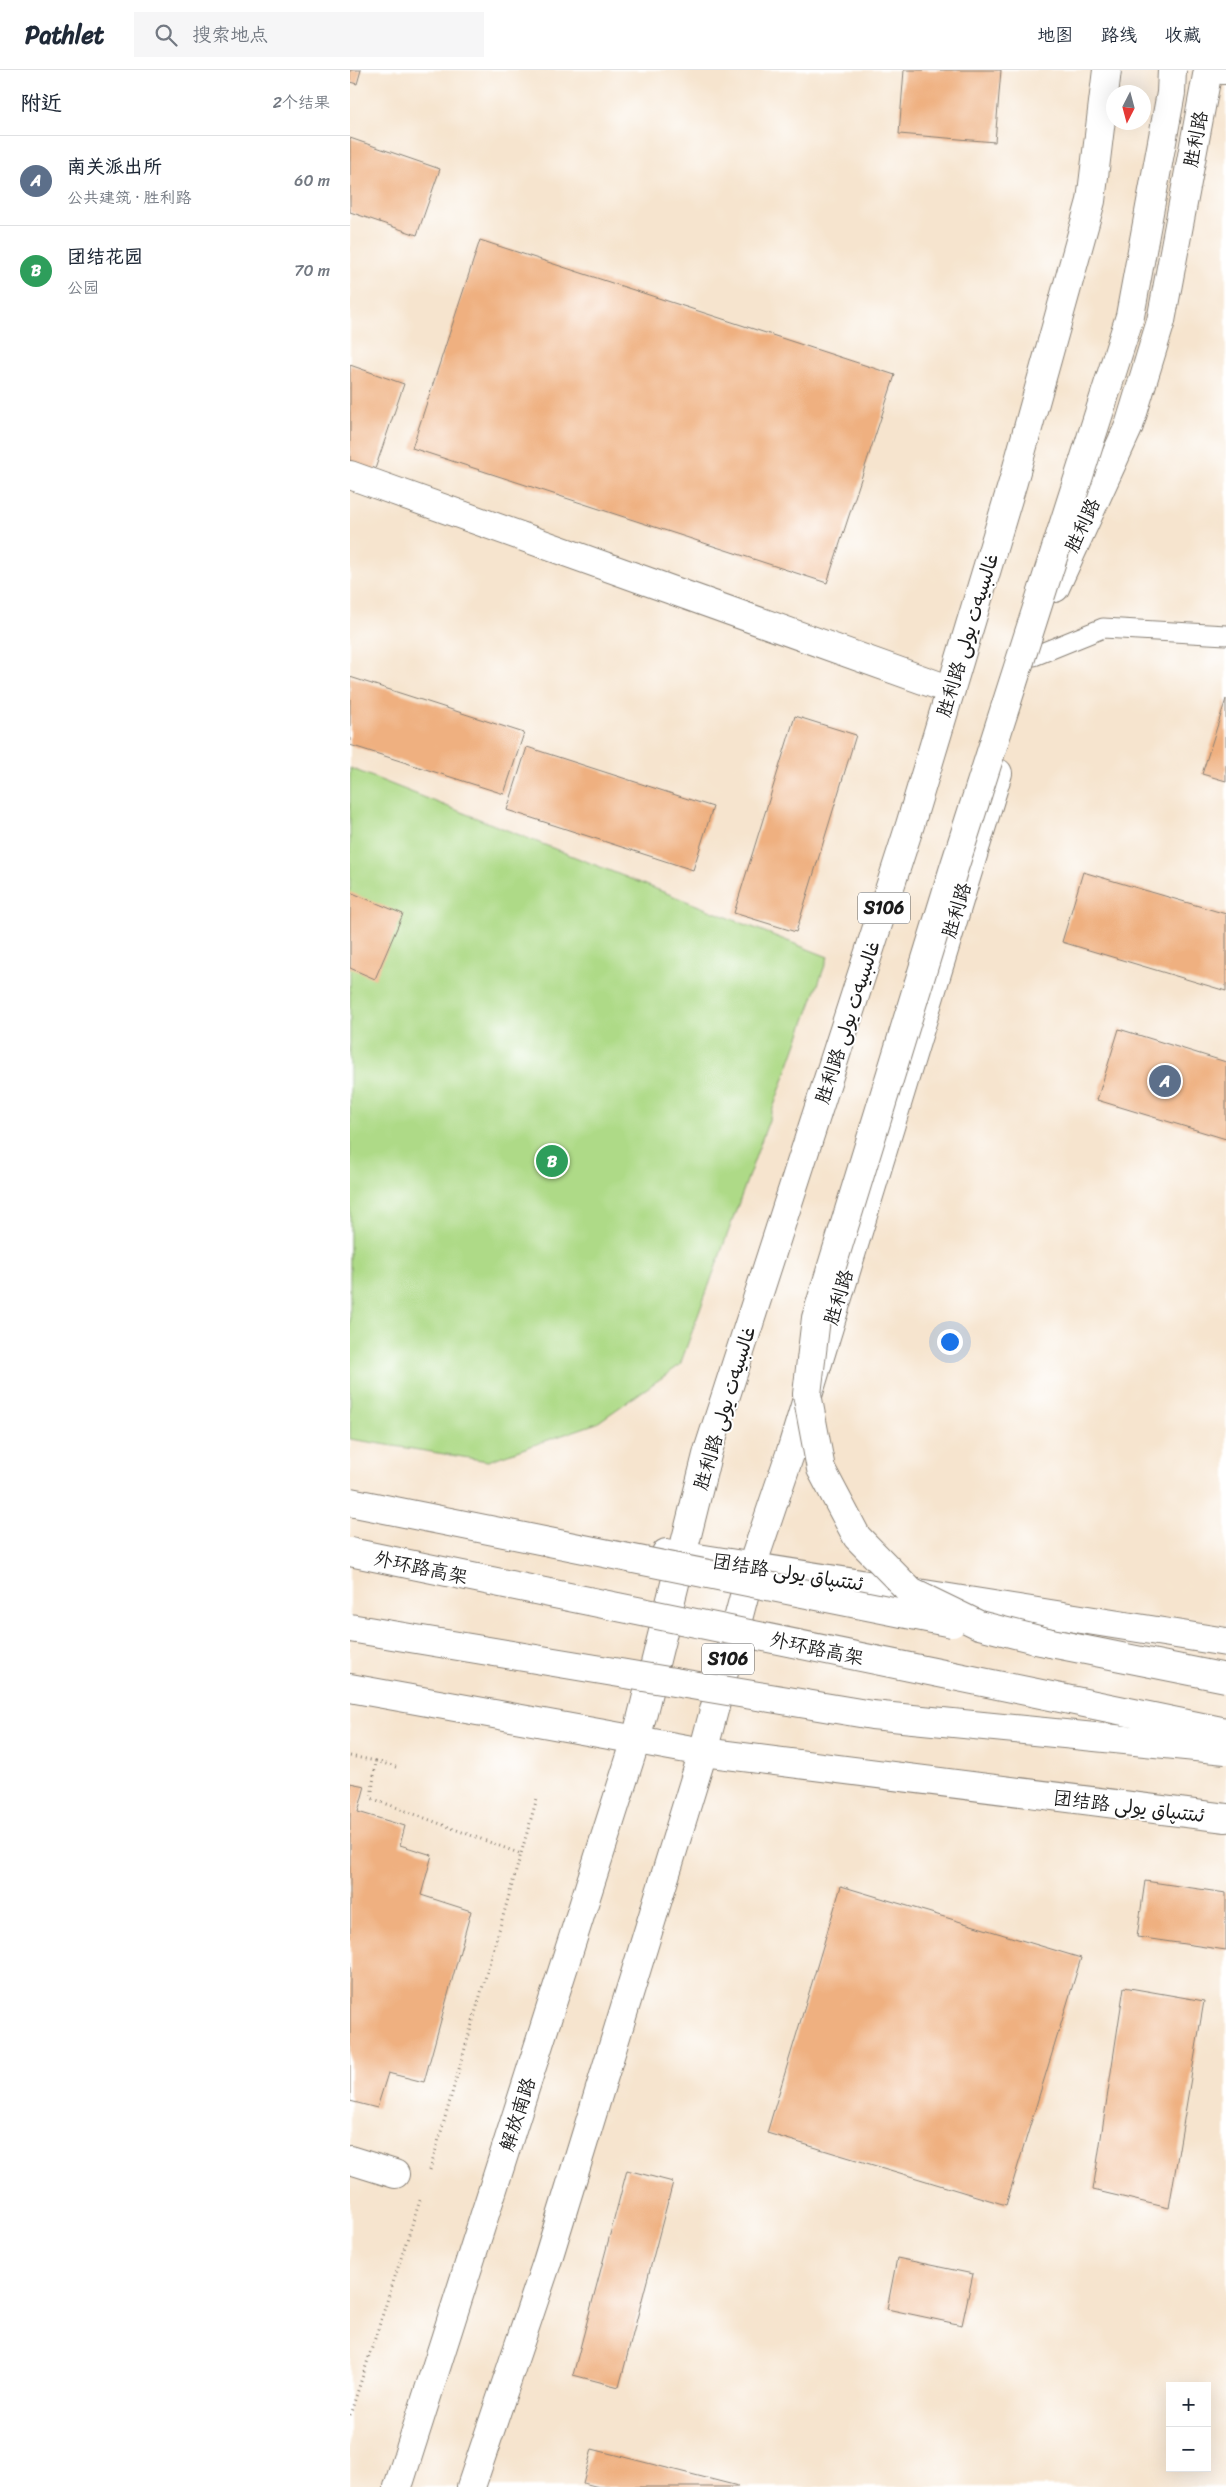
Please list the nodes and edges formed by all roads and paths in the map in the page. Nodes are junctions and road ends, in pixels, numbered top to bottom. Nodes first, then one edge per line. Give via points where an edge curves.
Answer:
1 (1107, 70) edge
2 (1172, 70) edge
3 (1208, 70) edge
4 (350, 475) edge
5 (1226, 635) edge
6 (1034, 656) junction
7 (951, 690) junction
8 (350, 1502) edge
9 (350, 1508) edge
10 (350, 1552) edge
11 (683, 1555) junction
12 (752, 1566) junction
13 (350, 1628) edge
14 (1226, 1642) edge
15 (1055, 1644) junction
16 (1226, 1678) edge
17 (350, 1688) edge
18 (1226, 1732) edge
19 (636, 1740) junction
20 (1226, 1750) edge
21 (703, 1752) junction
22 (350, 1756) edge
23 (376, 1761) junction
24 (396, 1766) dead end
25 (537, 1798) dead end
26 (1226, 1818) edge
27 (521, 1854) junction
28 (350, 2160) edge
29 (395, 2174) joint
30 (426, 2182) junction
31 (350, 2415) edge
32 (398, 2487) edge
33 (471, 2487) edge

1 - 7 main road, 胜利路 غالىبىيەت يولى / S106 via 1091,200
2 - 15 main road, bridge via 1171,92 1130,316 953,871 816,1318 807,1394 822,1469 858,1537 911,1592 980,1626
3 - 6 main road, 胜利路 / S106 via 1161,321 1128,426 1059,575
4 - 7 main road
5 - 6 lane via 1103,628
6 - 12 main road, 胜利路 / S106 via 795,1439
7 - 11 main road, 胜利路 غالىبىيەت يولى / S106 via 708,1451
8 - 15 main road, bridge
9 - 11 main road, 团结路 ئىتتىپاق يولى
10 - 18 main road, 外环路高架, bridge
11 - 12 main road, 团结路 ئىتتىپاق يولى
11 - 19 main road, 胜利路 غالىبىيەت يولى / S106
12 - 14 main road, 团结路 ئىتتىپاق يولى
12 - 21 main road, 胜利路 / S106
13 - 20 main road, bridge via 872,1715
15 - 16 main road, bridge
17 - 19 main road, 团结路 ئىتتىپاق يولى
19 - 21 main road, 团结路 ئىتتىپاق يولى
19 - 32 main road, 解放南路
21 - 26 main road, 团结路 ئىتتىپاق يولى
21 - 33 main road, 胜利路 via 548,2262
22 - 23 path
23 - 24 path
23 - 27 path via 371,1798
25 - 27 path
27 - 30 path
28 - 29 main road
29 - 30 path
30 - 31 path

